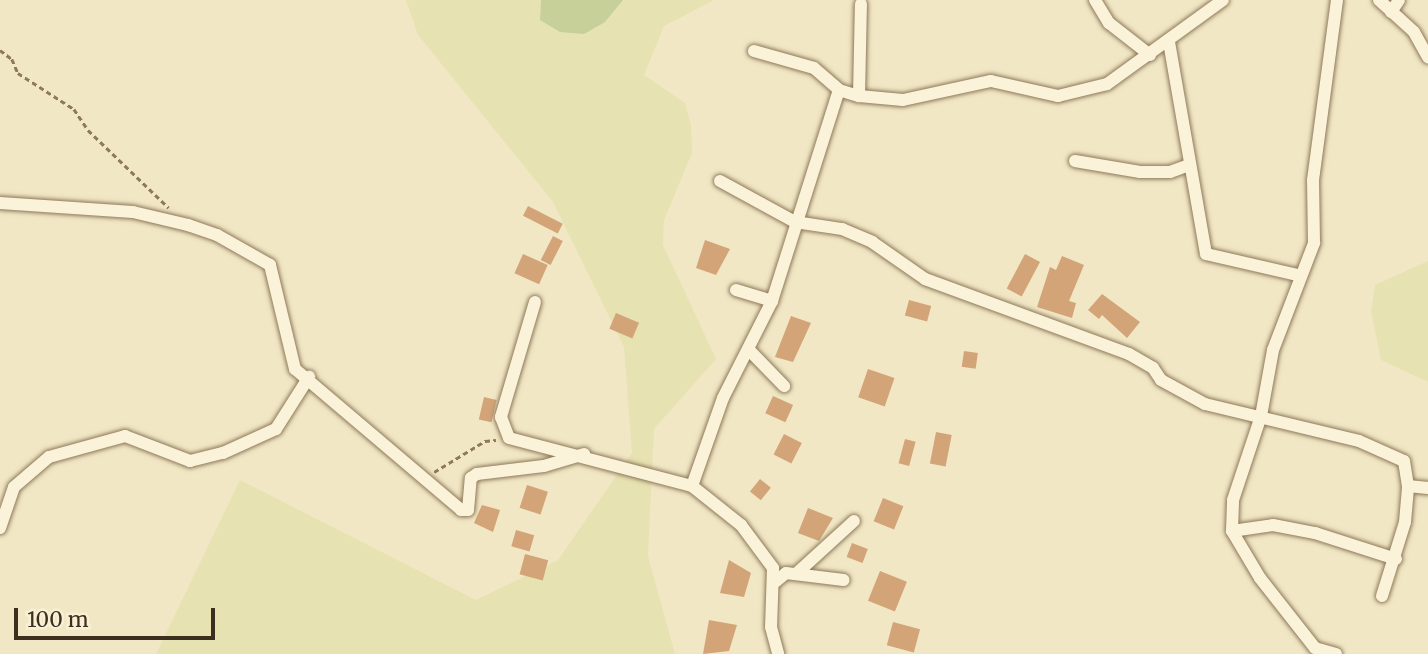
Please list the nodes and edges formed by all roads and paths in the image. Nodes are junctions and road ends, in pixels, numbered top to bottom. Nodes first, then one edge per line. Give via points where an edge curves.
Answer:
1 (1095, 0) edge
2 (1223, 0) edge
3 (1336, 0) edge
4 (1379, 0) edge
5 (1399, 0) edge
6 (861, 4) dead end
7 (1391, 12) junction
8 (1169, 42) junction
9 (0, 50) edge
10 (754, 51) dead end
11 (1150, 55) junction
12 (1428, 57) edge
13 (839, 90) junction
14 (859, 96) junction
15 (1074, 161) dead end
16 (1189, 164) junction
17 (720, 181) dead end
18 (0, 203) edge
19 (795, 222) junction
20 (188, 225) junction
21 (1298, 275) junction
22 (736, 290) dead end
23 (772, 301) junction
24 (535, 302) dead end
25 (750, 351) junction
26 (309, 377) junction
27 (784, 386) dead end
28 (1261, 416) junction
29 (508, 435) junction
30 (584, 454) junction
31 (425, 477) junction
32 (692, 486) junction
33 (1408, 486) junction
34 (1428, 488) edge
35 (855, 521) dead end
36 (0, 528) edge
37 (1232, 531) junction
38 (1396, 559) junction
39 (797, 573) junction
40 (844, 580) dead end
41 (775, 582) junction
42 (1382, 596) dead end
43 (778, 654) edge
44 (1336, 654) edge

1 - 11 street via 1109,23
2 - 8 street
3 - 21 street via 1313,180 1314,243 1310,262
4 - 7 street
5 - 7 street
6 - 14 street
7 - 12 street via 1414,32
8 - 11 street
8 - 16 street
9 - 20 path via 12,59 18,73 74,109 88,130
10 - 13 street via 814,68
11 - 14 street via 1107,83 1058,96 990,81 903,100
13 - 14 street
13 - 19 street
15 - 16 street via 1140,172 1170,172
16 - 21 street via 1206,254
17 - 19 street
18 - 20 street via 132,212
19 - 23 street
19 - 28 street via 842,229 872,242 925,279 1129,354 1153,368 1161,380 1205,404
20 - 26 street via 217,235 270,265 288,354 295,369
21 - 28 street via 1273,350
22 - 23 street
23 - 25 street
24 - 29 street via 501,417
25 - 27 street
25 - 32 street via 723,398
26 - 31 street
26 - 36 street via 276,429 223,453 190,461 125,436 49,457 14,488
28 - 33 street via 1359,442 1404,461
28 - 37 street via 1233,500
29 - 30 street via 535,446
29 - 31 path via 485,441
30 - 31 street via 544,466 477,474 471,478 468,510 461,510
30 - 32 street
32 - 41 street via 741,526 774,568
33 - 34 street
33 - 38 street
35 - 39 street
37 - 38 street via 1273,526 1294,529
37 - 44 street via 1260,578 1315,648
38 - 42 street
39 - 40 street
39 - 41 street via 786,573
41 - 43 street via 771,627

